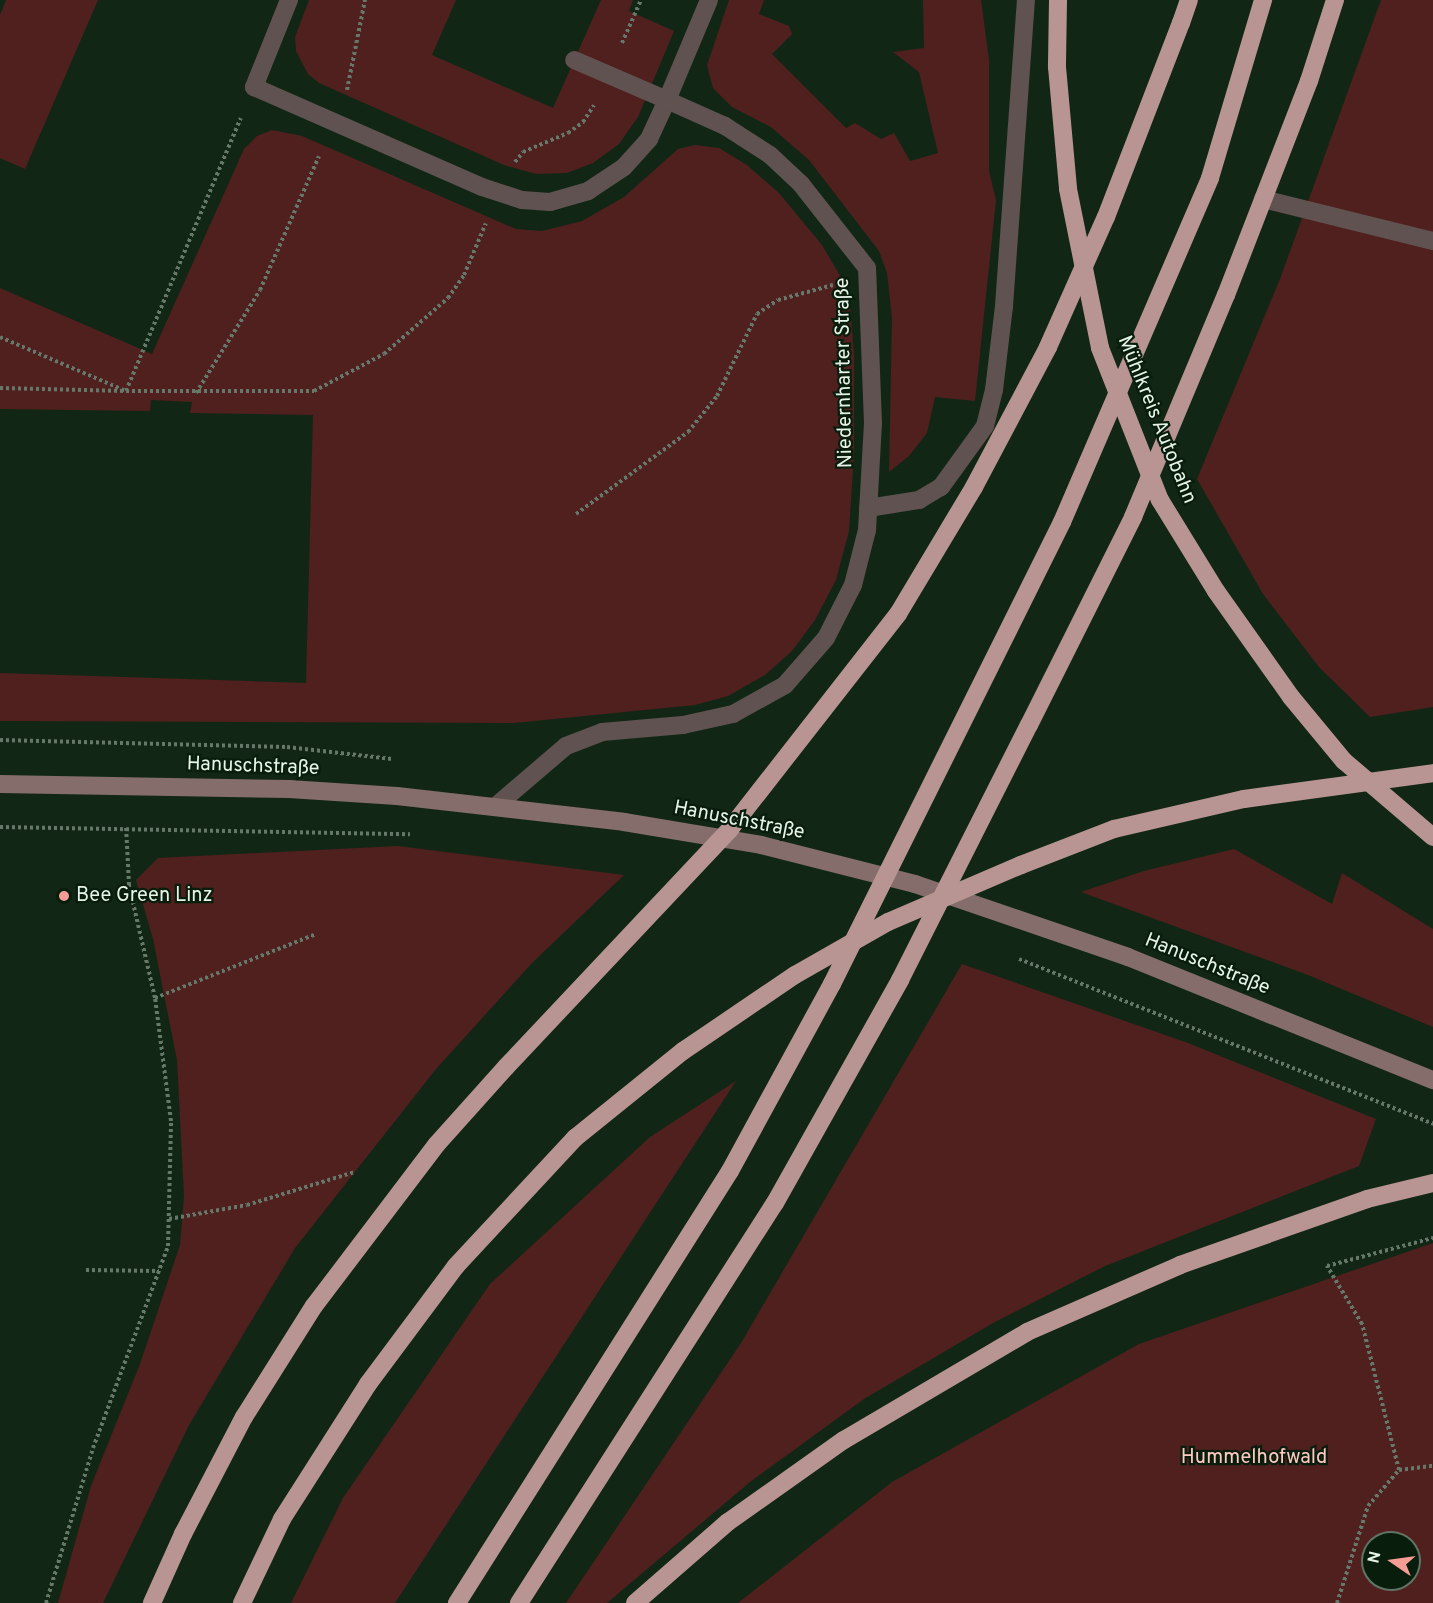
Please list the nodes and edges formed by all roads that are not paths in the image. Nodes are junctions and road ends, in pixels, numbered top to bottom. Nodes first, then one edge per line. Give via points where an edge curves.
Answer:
1 (289, 0) edge
2 (709, 0) edge
3 (1026, 0) edge
4 (1058, 0) edge
5 (1189, 0) edge
6 (1263, 0) edge
7 (1335, 0) edge
8 (574, 60) dead end
9 (667, 100) junction
10 (1263, 199) junction
11 (1433, 241) edge
12 (868, 508) junction
13 (1433, 773) edge
14 (0, 784) edge
15 (497, 805) junction
16 (1433, 837) edge
17 (1433, 1080) edge
18 (1433, 1183) edge
19 (152, 1603) edge
20 (242, 1603) edge
21 (457, 1603) edge
22 (519, 1603) edge
23 (635, 1603) edge

1 - 9 street via 254,87 482,187 522,200 550,202 588,191 624,167 649,139
2 - 9 street
3 - 12 street via 1004,306 994,390 985,426 942,487 919,500
4 - 16 highway, Mühlkreis Autobahn via 1057,67 1068,189 1100,348 1160,500 1216,591 1291,697 1344,761
5 - 19 highway, bridge via 1106,217 1048,347 974,487 898,614 730,829 437,1144 314,1306 244,1417
6 - 21 highway, bridge via 1209,178 1057,532 832,984 730,1172
7 - 10 highway via 1309,81
8 - 9 street, Niedernharter Straße
9 - 12 street, Niedernharter Straße via 724,126 770,155 801,184 867,268 873,423
10 - 11 street
10 - 22 highway, bridge via 1133,516 900,980 775,1203
12 - 15 street, Niedernharter Straße via 867,530 853,585 825,638 785,685 733,714 683,725 602,732 566,746
13 - 20 highway, bridge via 1244,799 1114,829 888,922 795,975 683,1051 575,1138 456,1266 368,1384 282,1520
14 - 15 street, Hanuschstraße via 289,789
15 - 17 street, Hanuschstraße via 761,845 915,884 1128,957
18 - 23 highway via 1367,1199 1179,1265 1027,1332 844,1440 728,1522

